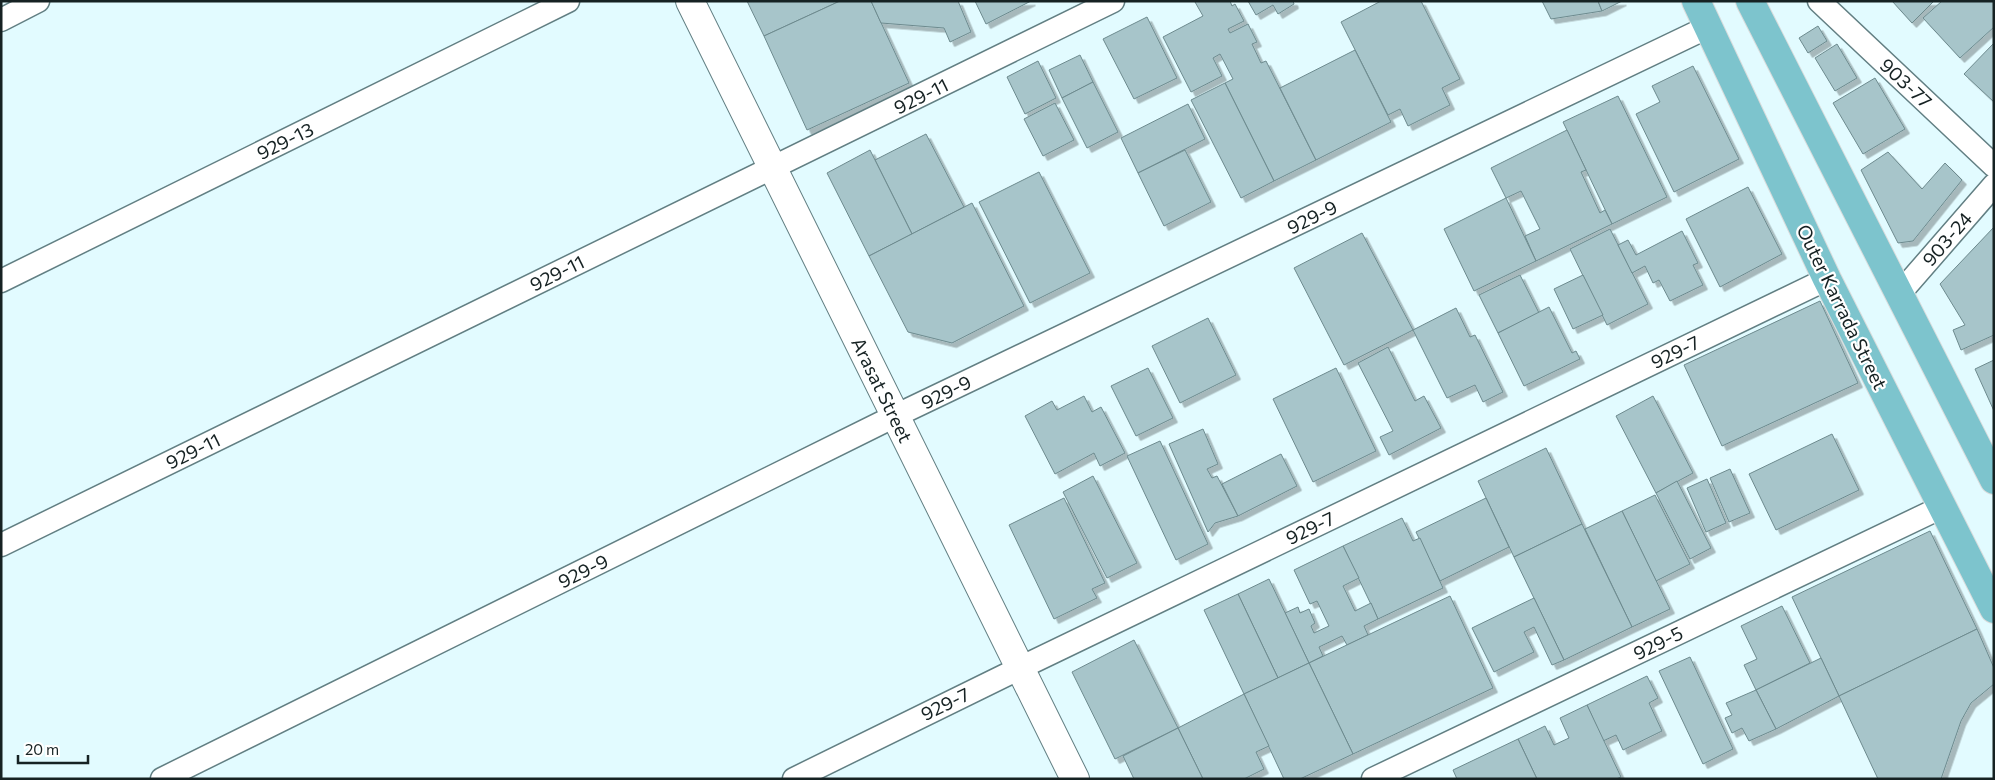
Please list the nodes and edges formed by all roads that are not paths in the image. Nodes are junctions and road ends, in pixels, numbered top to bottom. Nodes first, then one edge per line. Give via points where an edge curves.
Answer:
1 (38, 1) edge
2 (568, 1) edge
3 (690, 1) edge
4 (1113, 1) edge
5 (1696, 1) edge
6 (1750, 1) edge
7 (1819, 1) edge
8 (1, 20) edge
9 (1708, 27) junction
10 (1994, 166) edge
11 (772, 168) junction
12 (1994, 185) edge
13 (1827, 279) junction
14 (1, 281) edge
15 (1900, 293) junction
16 (895, 416) junction
17 (1994, 480) edge
18 (1942, 507) junction
19 (1, 545) edge
20 (1994, 610) edge
21 (1020, 668) junction
22 (162, 779) edge
23 (794, 779) edge
24 (1075, 779) edge
25 (1373, 779) edge

1 - 8 street
2 - 14 street, 929-13
3 - 11 street, Arasat Street
4 - 11 street, 929-11
5 - 9 main road, Outer Karrada Street
6 - 15 main road
7 - 10 street, 903-77
9 - 13 main road, Outer Karrada Street
9 - 16 street, 929-9
11 - 16 street, Arasat Street
11 - 19 street, 929-11
12 - 15 street, 903-24
13 - 18 main road, Outer Karrada Street
13 - 21 street, 929-7
15 - 17 main road
16 - 21 street, Arasat Street
16 - 22 street, 929-9
18 - 20 main road, Outer Karrada Street
18 - 25 street, 929-5
21 - 23 street, 929-7
21 - 24 street, Arasat Street

